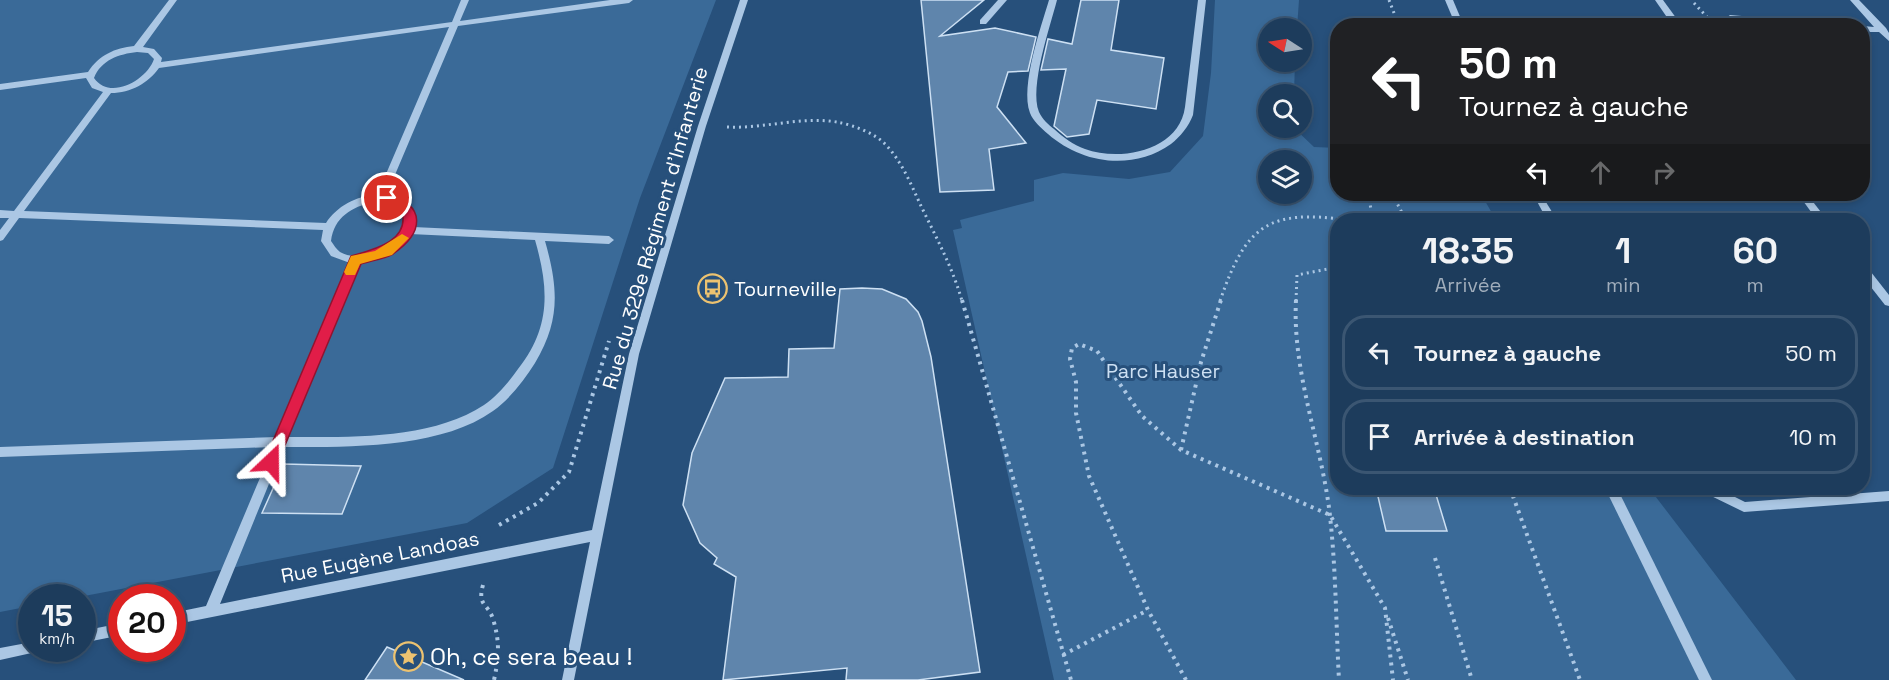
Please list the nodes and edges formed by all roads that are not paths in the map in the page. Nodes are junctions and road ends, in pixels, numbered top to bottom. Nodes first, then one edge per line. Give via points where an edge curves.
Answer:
1 (173, 0) edge
2 (465, 0) edge
3 (629, 0) edge
4 (744, 0) edge
5 (1003, 0) edge
6 (1053, 0) edge
7 (1202, 0) edge
8 (1449, 0) edge
9 (1659, 0) edge
10 (1854, 0) edge
11 (1457, 18) edge
12 (1672, 18) edge
13 (983, 22) dead end
14 (454, 25) junction
15 (1870, 29) edge
16 (1887, 30) edge
17 (1889, 38) edge
18 (137, 49) junction
19 (157, 65) junction
20 (91, 74) junction
21 (0, 87) edge
22 (109, 90) junction
23 (380, 198) junction
24 (1807, 201) edge
25 (1817, 213) edge
26 (0, 214) edge
27 (16, 215) junction
28 (328, 227) junction
29 (408, 231) junction
30 (0, 237) edge
31 (539, 237) junction
32 (609, 240) dead end
33 (356, 260) junction
34 (1870, 279) edge
35 (1889, 302) edge
36 (280, 441) junction
37 (0, 452) edge
38 (1614, 495) edge
39 (1721, 495) edge
40 (1889, 496) edge
41 (596, 535) junction
42 (210, 612) junction
43 (186, 616) edge
44 (18, 651) edge
45 (0, 654) edge
46 (568, 680) edge
47 (1706, 680) edge

1 - 18 street
2 - 14 street
3 - 14 street
4 - 41 street, Rue du 329e Régiment d'Infanterie via 634,354
5 - 13 street
6 - 7 street via 1032,90 1035,113 1053,135 1070,147 1098,156 1128,159 1152,153 1172,140 1187,120
8 - 11 street
9 - 12 street
10 - 16 street
14 - 19 street
14 - 23 street
15 - 16 street
16 - 17 street
18 - 19 street via 154,53
18 - 20 street via 108,57
19 - 22 street via 136,84
20 - 21 street
20 - 22 street via 93,86
22 - 27 street
23 - 28 street via 346,208
23 - 29 street via 404,205 410,214
24 - 25 street
26 - 27 street
27 - 28 street
27 - 30 street
28 - 33 street via 328,248 339,257
29 - 31 street
29 - 33 street via 387,251
31 - 32 street
31 - 36 street via 552,287 547,328 523,372 486,409 463,421 414,434 345,442
33 - 36 street
34 - 35 street
36 - 37 street
36 - 42 street
38 - 47 street
39 - 40 street via 1744,507
41 - 42 street, Rue Eugène Landoas
41 - 46 street, Rue du 329e Régiment d'Infanterie
42 - 43 street, Rue Eugène Landoas
44 - 45 street

